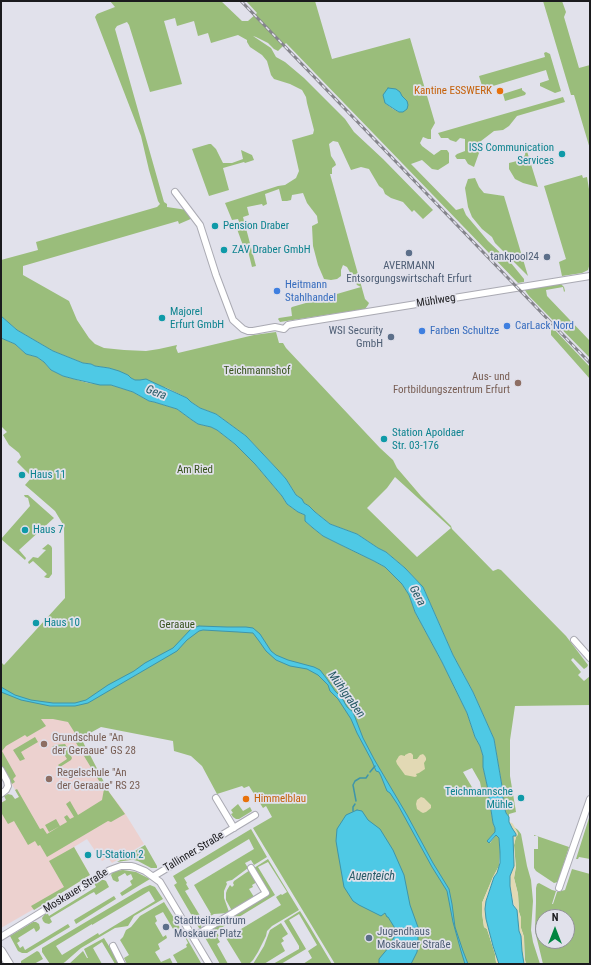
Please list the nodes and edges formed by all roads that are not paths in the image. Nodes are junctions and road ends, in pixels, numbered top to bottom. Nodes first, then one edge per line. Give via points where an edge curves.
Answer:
1 (175, 192) dead end
2 (590, 276) edge
3 (574, 640) dead end
4 (590, 658) edge
5 (1, 770) edge
6 (1, 794) edge
7 (216, 798) dead end
8 (590, 799) edge
9 (255, 815) dead end
10 (234, 828) junction
11 (251, 868) dead end
12 (154, 876) junction
13 (560, 888) dead end
14 (1, 937) edge
15 (193, 937) junction
16 (113, 946) dead end
17 (1, 951) edge
18 (9, 964) edge
19 (122, 964) edge
20 (209, 964) edge

1 - 2 street, Mühlweg via 200,225 233,320 248,331 275,327 284,329 293,324
3 - 4 street
5 - 6 street via 8,786
7 - 10 street, Tallinner Straße
8 - 13 street
9 - 10 street, Tallinner Straße
10 - 12 street, Tallinner Straße
11 - 15 street via 266,893
12 - 14 street, Moskauer Straße via 135,867 115,868
12 - 15 street, Moskauer Straße
15 - 20 street, Moskauer Straße
16 - 19 street
17 - 18 street

